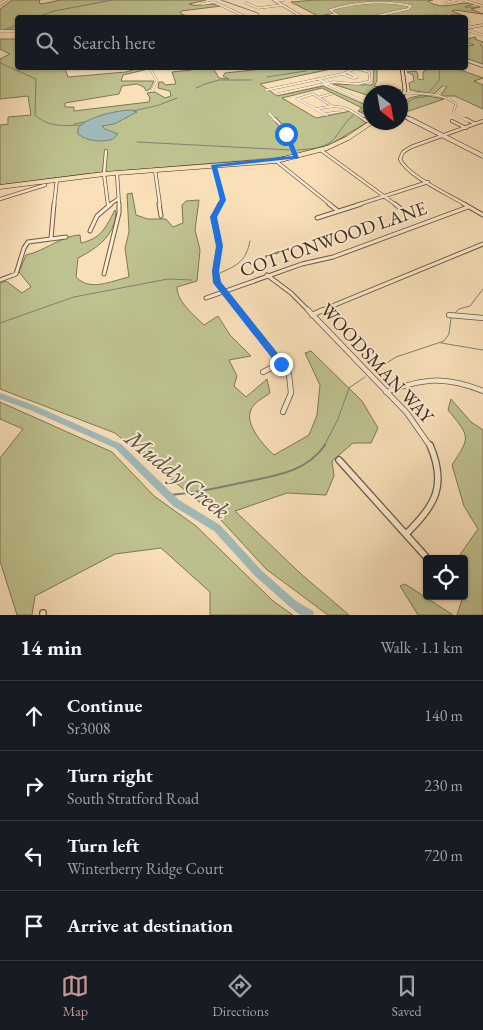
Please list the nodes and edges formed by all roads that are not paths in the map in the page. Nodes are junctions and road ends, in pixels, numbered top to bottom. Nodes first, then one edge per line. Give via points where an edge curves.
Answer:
1 (6, 0) edge
2 (275, 0) edge
3 (284, 0) edge
4 (457, 0) edge
5 (463, 0) edge
6 (246, 3) dead end
7 (444, 3) dead end
8 (0, 4) edge
9 (202, 4) dead end
10 (283, 5) junction
11 (483, 6) edge
12 (336, 14) joint
13 (242, 15) edge
14 (300, 15) edge
15 (332, 15) edge
16 (381, 15) edge
17 (483, 25) edge
18 (468, 27) edge
19 (468, 28) edge
20 (0, 31) edge
21 (15, 31) edge
22 (483, 35) edge
23 (468, 61) edge
24 (483, 66) edge
25 (151, 70) edge
26 (352, 70) edge
27 (363, 70) edge
28 (402, 70) edge
29 (347, 72) junction
30 (342, 74) junction
31 (318, 79) junction
32 (326, 84) junction
33 (403, 85) edge
34 (444, 87) dead end
35 (266, 90) dead end
36 (152, 91) dead end
37 (408, 92) edge
38 (278, 94) dead end
39 (331, 94) dead end
40 (437, 96) junction
41 (320, 97) junction
42 (363, 102) edge
43 (332, 106) junction
44 (316, 109) junction
45 (339, 112) dead end
46 (269, 113) dead end
47 (363, 119) edge
48 (408, 119) edge
49 (452, 121) dead end
50 (483, 121) edge
51 (476, 124) junction
52 (363, 128) edge
53 (466, 128) junction
54 (444, 136) junction
55 (106, 151) dead end
56 (322, 151) junction
57 (483, 156) edge
58 (296, 157) junction
59 (276, 161) junction
60 (214, 165) junction
61 (155, 170) junction
62 (117, 173) junction
63 (104, 174) junction
64 (57, 179) junction
65 (428, 182) junction
66 (45, 184) dead end
67 (0, 187) edge
68 (385, 195) junction
69 (118, 199) junction
70 (0, 200) edge
71 (108, 205) junction
72 (468, 207) junction
73 (401, 209) dead end
74 (338, 210) junction
75 (483, 215) edge
76 (161, 216) dead end
77 (317, 218) dead end
78 (90, 231) dead end
79 (66, 237) dead end
80 (51, 238) junction
81 (483, 244) edge
82 (104, 274) dead end
83 (267, 276) junction
84 (0, 280) edge
85 (222, 292) junction
86 (206, 298) dead end
87 (312, 315) junction
88 (449, 315) dead end
89 (483, 318) edge
90 (281, 364) junction
91 (263, 372) dead end
92 (483, 391) edge
93 (386, 392) junction
94 (283, 412) dead end
95 (339, 460) dead end
96 (406, 534) junction
97 (424, 555) edge

1 - 8 main road
2 - 3 street
2 - 10 main road
4 - 7 street
5 - 11 street
6 - 10 street via 260,8
9 - 13 street via 214,2
10 - 14 main road
12 - 15 street
12 - 16 street via 330,10 386,2 411,6
17 - 18 main road
19 - 22 street
20 - 21 street
23 - 24 street
25 - 36 street via 157,81
26 - 29 street
27 - 32 street via 370,72 370,81
28 - 33 main road
29 - 30 street
29 - 30 street via 357,77
30 - 31 street
31 - 32 street
31 - 35 street
32 - 38 street
32 - 42 street
34 - 40 street
37 - 40 street
39 - 41 street
40 - 51 street via 454,101 453,113
41 - 43 street
41 - 44 street via 313,94 298,99
43 - 44 street
43 - 47 street via 350,109
44 - 45 street via 326,115
46 - 58 street via 284,129
48 - 54 main road
49 - 53 street
50 - 51 street
51 - 53 street
52 - 56 main road
53 - 54 street
54 - 57 main road
54 - 65 street via 412,147 400,157 405,167
55 - 63 street
56 - 58 main road
56 - 68 street
58 - 59 main road
59 - 60 main road
59 - 74 street
60 - 61 main road
60 - 85 street via 223,198 213,217 219,249 216,278
61 - 62 main road
61 - 76 street
62 - 63 main road
62 - 69 street
63 - 64 main road
63 - 71 street
64 - 67 main road
64 - 80 street
65 - 68 street
65 - 72 street
66 - 70 street
68 - 73 street
68 - 74 street
69 - 71 street
69 - 82 street via 119,213
71 - 78 street via 92,220
72 - 75 street
72 - 83 street, COTTONWOOD LANE via 333,257
74 - 77 street
79 - 80 street
80 - 84 street via 26,244 16,274
81 - 87 street
83 - 85 street, COTTONWOOD LANE
83 - 87 street, WOODSMAN WAY via 288,290
85 - 86 street, COTTONWOOD LANE
85 - 90 street
87 - 93 street, WOODSMAN WAY
88 - 89 street
90 - 91 street
90 - 94 street via 292,384 292,396
92 - 93 street via 434,378 416,380
93 - 96 street, WOODSMAN WAY via 422,431 438,466 439,484 432,507
95 - 96 street
96 - 97 street

